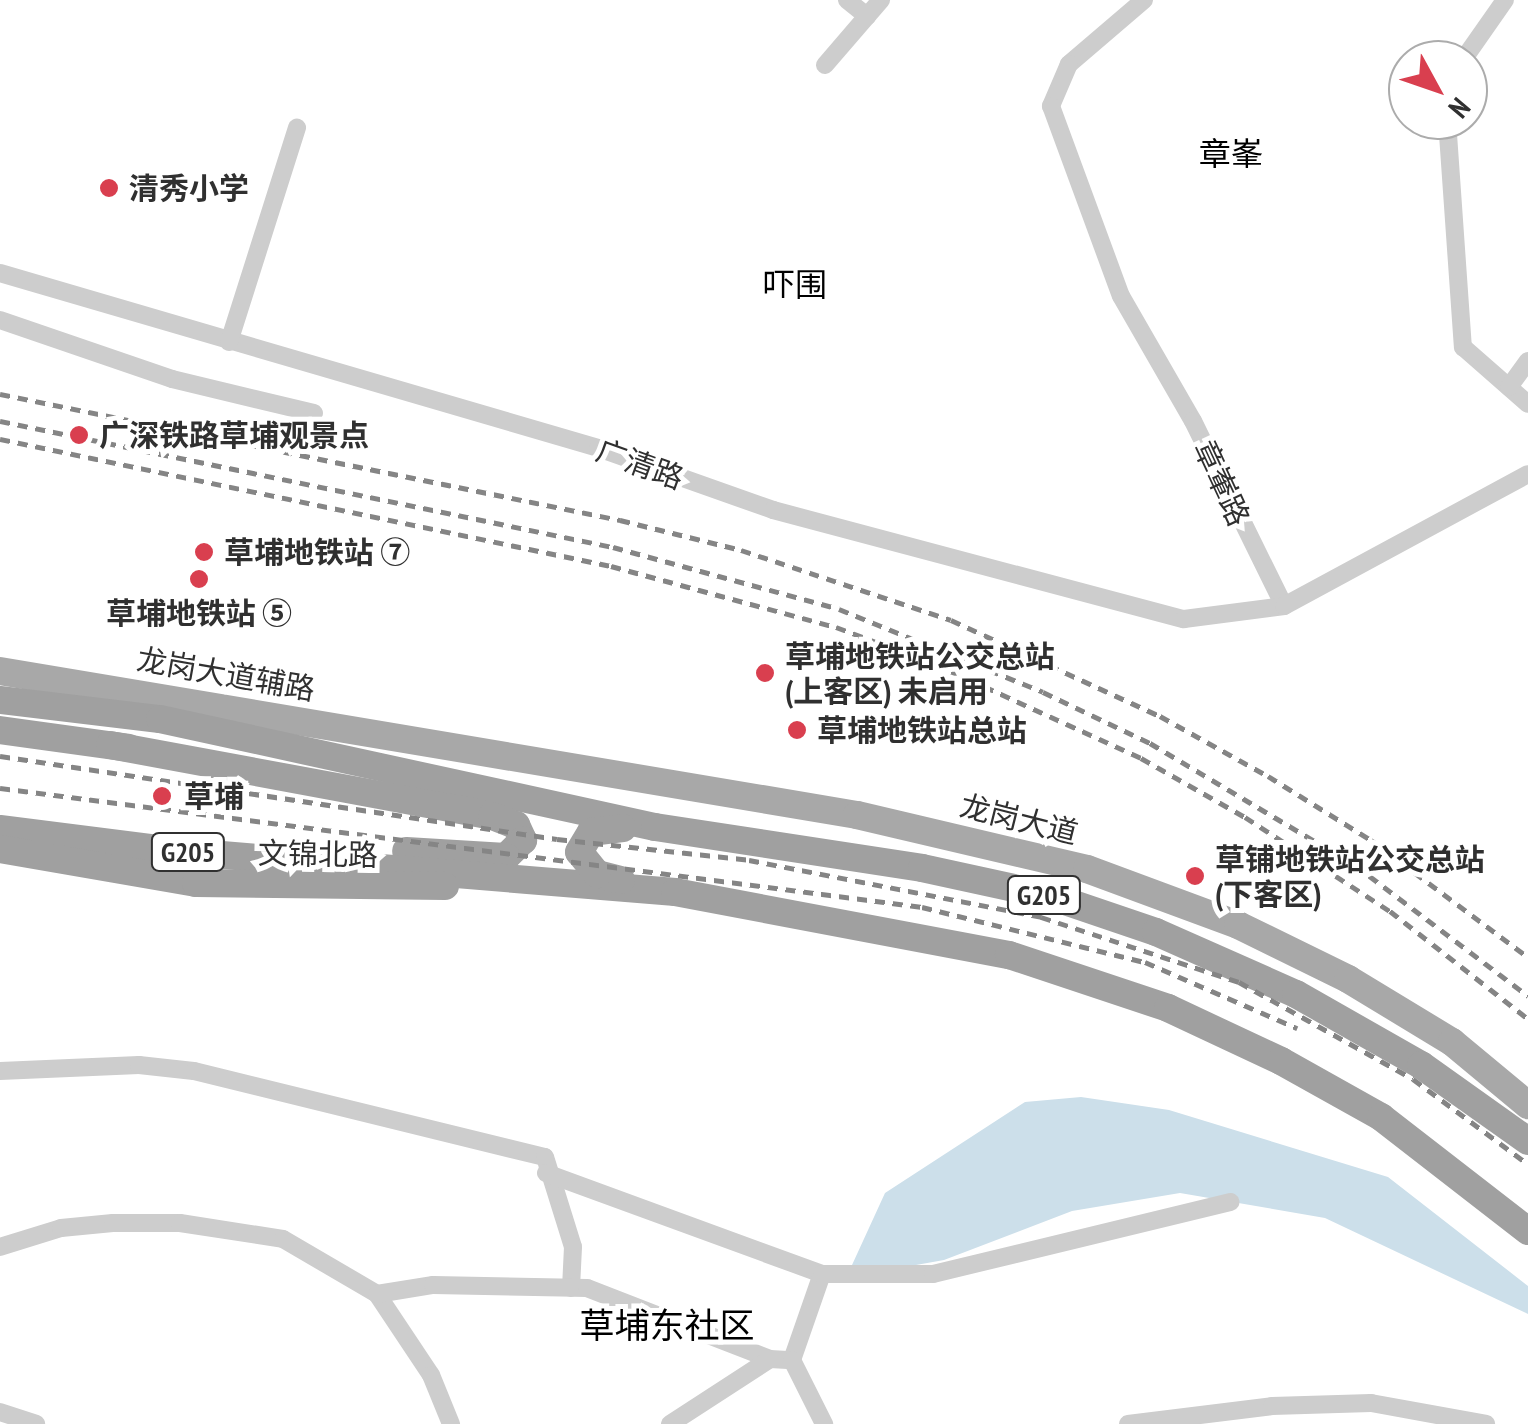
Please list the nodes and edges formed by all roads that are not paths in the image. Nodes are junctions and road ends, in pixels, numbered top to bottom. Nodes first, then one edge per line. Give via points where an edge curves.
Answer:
1 (847, 0) edge
2 (881, 0) edge
3 (1144, 0) edge
4 (1505, 0) edge
5 (867, 16) junction
6 (1478, 40) edge
7 (825, 65) dead end
8 (297, 127) dead end
9 (1448, 140) edge
10 (0, 272) edge
11 (0, 320) edge
12 (229, 342) junction
13 (1528, 361) edge
14 (1509, 387) junction
15 (1528, 404) edge
16 (314, 414) dead end
17 (1528, 474) edge
18 (1284, 606) junction
19 (0, 671) edge
20 (0, 700) edge
21 (0, 730) edge
22 (110, 745) junction
23 (439, 747) joint
24 (508, 796) junction
25 (654, 827) junction
26 (0, 829) edge
27 (115, 844) junction
28 (0, 849) edge
29 (517, 882) junction
30 (675, 892) junction
31 (0, 1071) edge
32 (1528, 1105) edge
33 (1528, 1141) edge
34 (546, 1173) junction
35 (1230, 1202) dead end
36 (1528, 1232) edge
37 (0, 1247) edge
38 (822, 1274) junction
39 (571, 1288) junction
40 (378, 1294) junction
41 (770, 1359) junction
42 (792, 1360) junction
43 (0, 1412) edge
44 (698, 1416) edge
45 (36, 1424) edge
46 (450, 1424) edge
47 (670, 1424) edge
48 (824, 1424) edge
49 (1128, 1424) edge
50 (1486, 1424) edge

1 - 5 street
2 - 5 street
3 - 18 street, 章輋路 via 1069,64 1051,106 1121,296 1193,420
4 - 6 street
5 - 7 street
8 - 12 street
9 - 14 street via 1463,347
10 - 12 street, 广清路
11 - 16 street via 172,379
12 - 18 street, 广清路 via 580,442 773,510 1113,604 1213,619
13 - 14 street
14 - 15 street
17 - 18 street
19 - 23 main road, 龙岗大道辅路
20 - 24 highway via 160,719
21 - 22 highway, G205
22 - 24 highway, G205
22 - 27 highway via 492,816 516,825 523,840 514,854 498,857 289,842
23 - 32 main road, 龙岗大道 via 876,818 1130,883 1238,925 1364,988 1452,1042
24 - 25 highway, G205
25 - 30 highway via 591,832 579,852 582,864 597,874
25 - 33 highway, G205 via 922,868 1050,896 1156,932 1339,1017
26 - 27 highway, 文锦北路 / G205
27 - 29 highway, 文锦北路 / G205
28 - 29 highway, 文锦北路 via 196,883 412,888
29 - 30 highway, G205
30 - 36 highway, G205 via 896,930 1111,988 1281,1061 1381,1117
31 - 34 street via 139,1064 194,1071 545,1157
34 - 38 street
34 - 39 street via 573,1248
35 - 38 street via 933,1274
37 - 40 street via 62,1228 113,1223 238,1229 322,1257
38 - 42 street
39 - 40 street via 433,1285
39 - 41 street via 587,1288
40 - 46 street via 431,1375
41 - 42 street
41 - 44 street
42 - 48 street
43 - 45 street
44 - 47 street
49 - 50 street via 1272,1406 1371,1404

